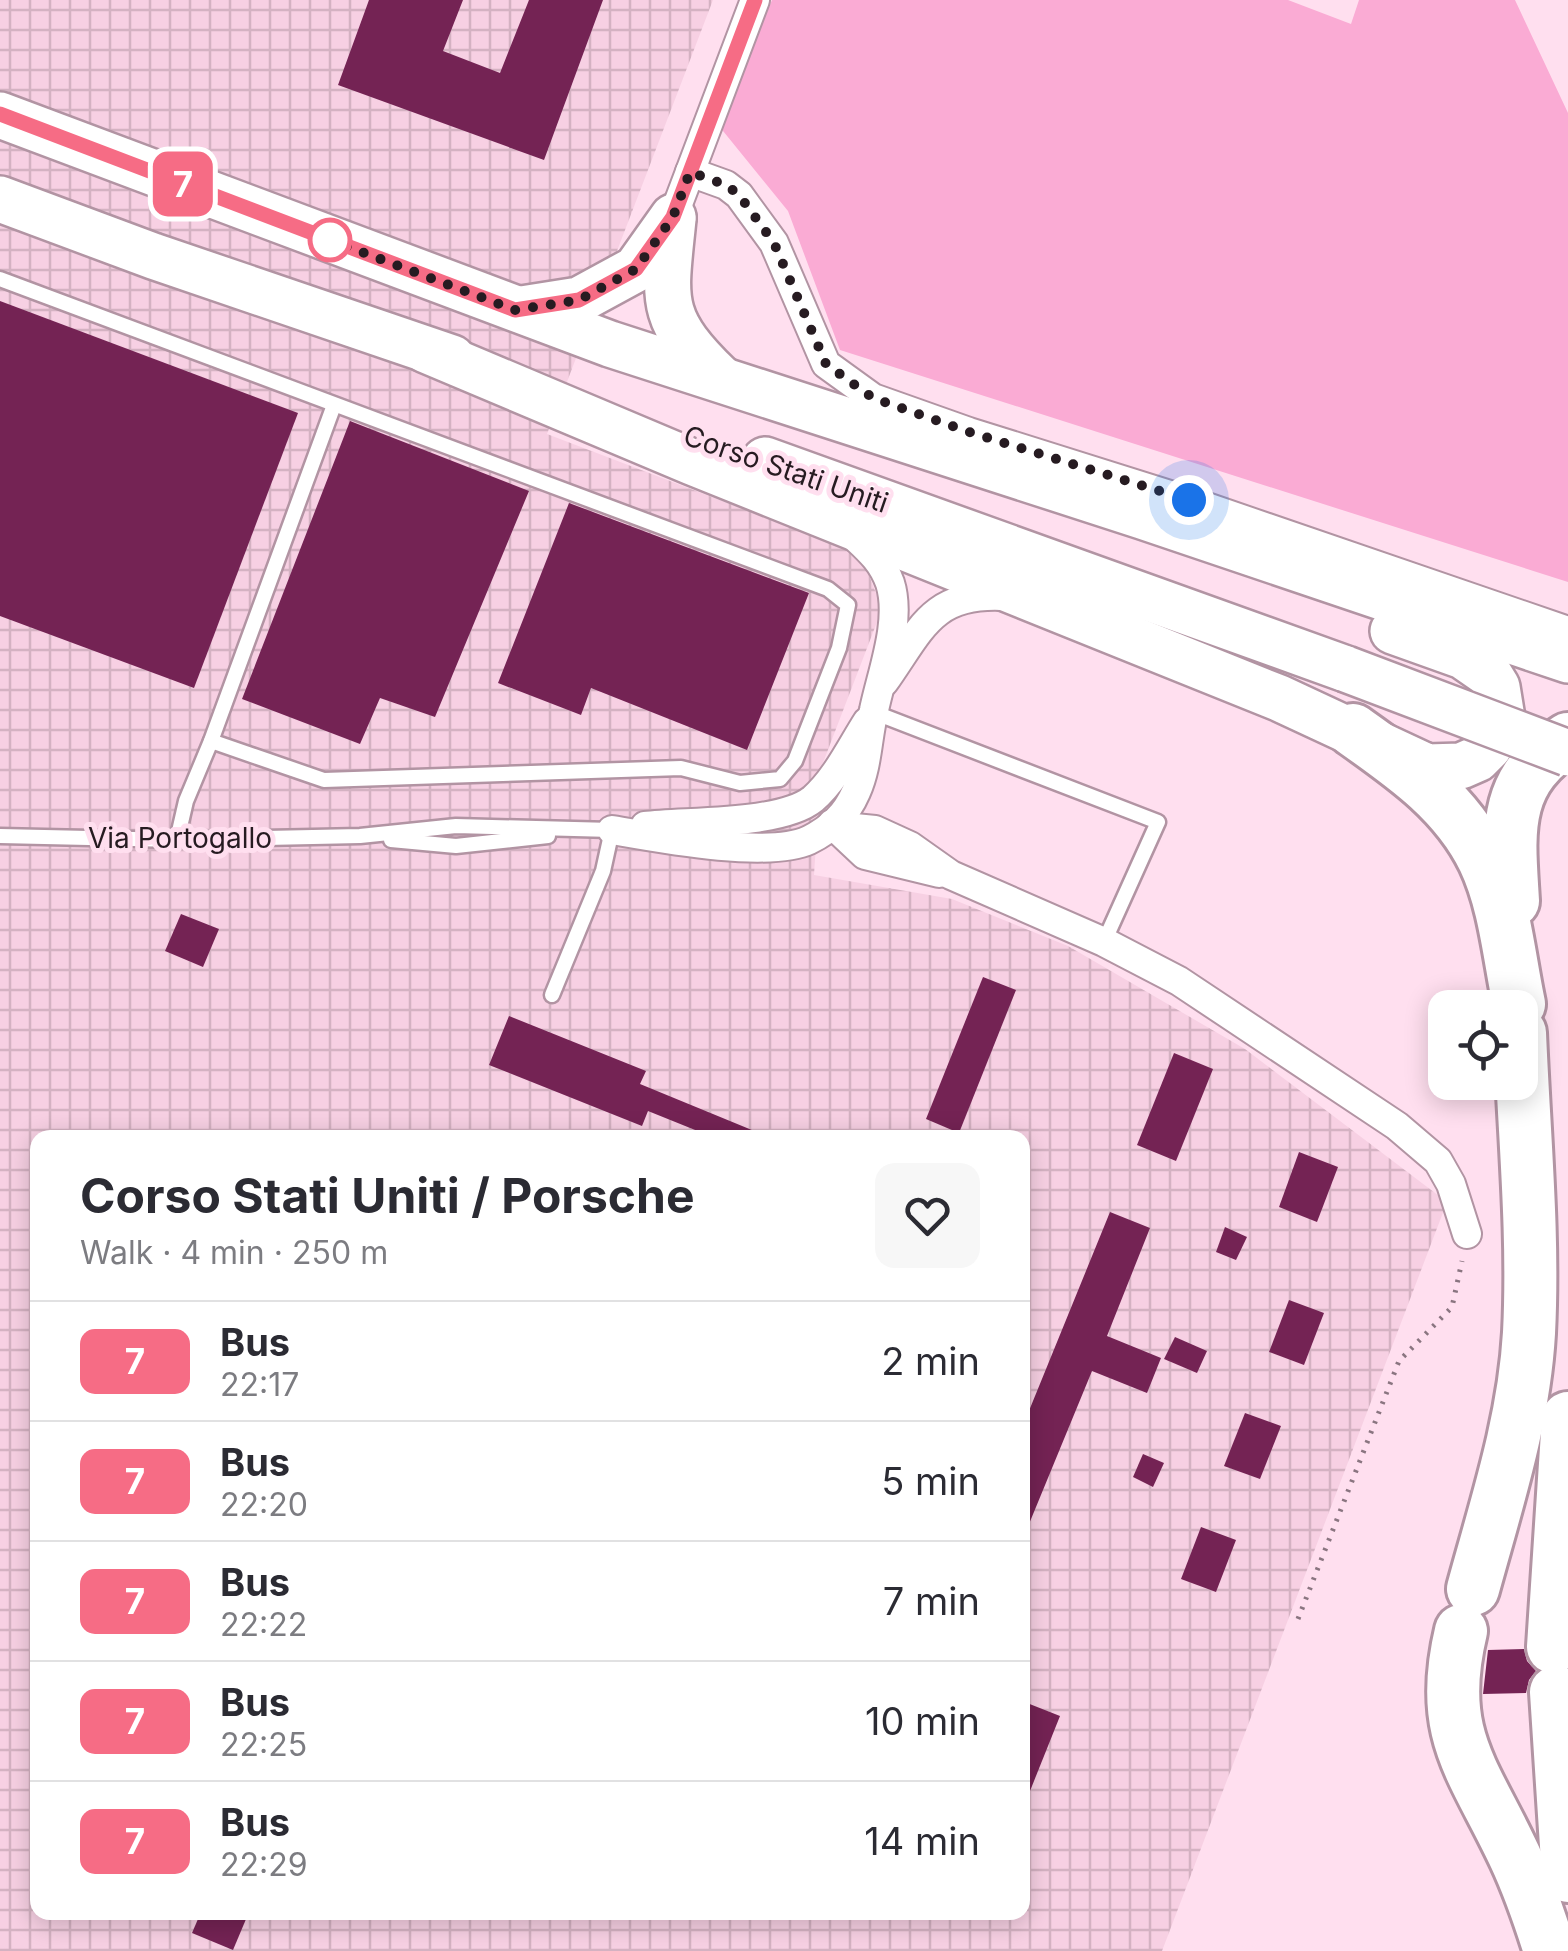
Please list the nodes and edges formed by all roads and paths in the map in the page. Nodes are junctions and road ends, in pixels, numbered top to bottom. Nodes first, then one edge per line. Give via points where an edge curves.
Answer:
1 (755, 0) edge
2 (0, 114) edge
3 (690, 172) junction
4 (0, 198) edge
5 (673, 217) junction
6 (0, 279) edge
7 (515, 310) junction
8 (610, 344) junction
9 (426, 350) junction
10 (719, 377) junction
11 (334, 406) junction
12 (833, 518) junction
13 (1266, 585) junction
14 (1028, 598) junction
15 (1568, 631) edge
16 (1568, 660) edge
17 (1568, 685) edge
18 (877, 700) junction
19 (1353, 730) junction
20 (1568, 738) edge
21 (211, 741) junction
22 (1568, 753) edge
23 (811, 800) junction
24 (834, 826) junction
25 (612, 830) junction
26 (0, 836) edge
27 (177, 840) junction
28 (1104, 942) junction
29 (1514, 990) edge
30 (1518, 990) edge
31 (552, 996) dead end
32 (1523, 1100) edge
33 (1468, 1234) joint
34 (1568, 1418) edge
35 (1298, 1620) dead end
36 (1568, 1876) edge
37 (1545, 1940) edge

1 - 3 street
2 - 7 main road
3 - 5 street
3 - 15 street via 739,195 774,243 826,364 873,398
4 - 9 main road, Corso Stati Uniti
5 - 7 main road via 636,269 620,279 579,300
5 - 10 main road via 670,311 689,348
6 - 11 lane
7 - 8 main road
8 - 10 main road
8 - 13 main road
9 - 12 main road
9 - 22 main road, Corso Stati Uniti, bridge via 820,479
10 - 16 main road
11 - 21 lane
11 - 21 lane via 828,589 848,605 839,648 795,761 780,779 756,783 681,768 324,780
12 - 14 main road
12 - 18 street via 877,556 890,584 894,610
13 - 17 main road via 1449,640
13 - 19 main road via 1464,656 1489,674 1502,702 1490,748 1462,766 1428,767
14 - 18 street via 972,595 949,602 924,626
14 - 19 main road
18 - 23 street
18 - 24 street via 855,795
18 - 28 lane via 1158,822
19 - 29 highway via 1408,768 1460,821 1484,860 1498,902
20 - 30 highway via 1535,768 1509,830
21 - 27 lane
23 - 24 street
23 - 25 street, Via Portogallo via 757,818
24 - 25 street, Via Portogallo via 804,842 770,846 687,844
24 - 28 street via 875,830 951,875
25 - 27 lane, Via Portogallo via 456,826 360,836
25 - 31 lane via 603,872
26 - 27 lane, Via Portogallo
28 - 33 street via 1179,981 1397,1126 1438,1160
32 - 37 highway via 1529,1335 1508,1463 1453,1664 1454,1714 1462,1756 1515,1857
33 - 35 path via 1452,1307 1399,1361
34 - 36 highway via 1555,1670

